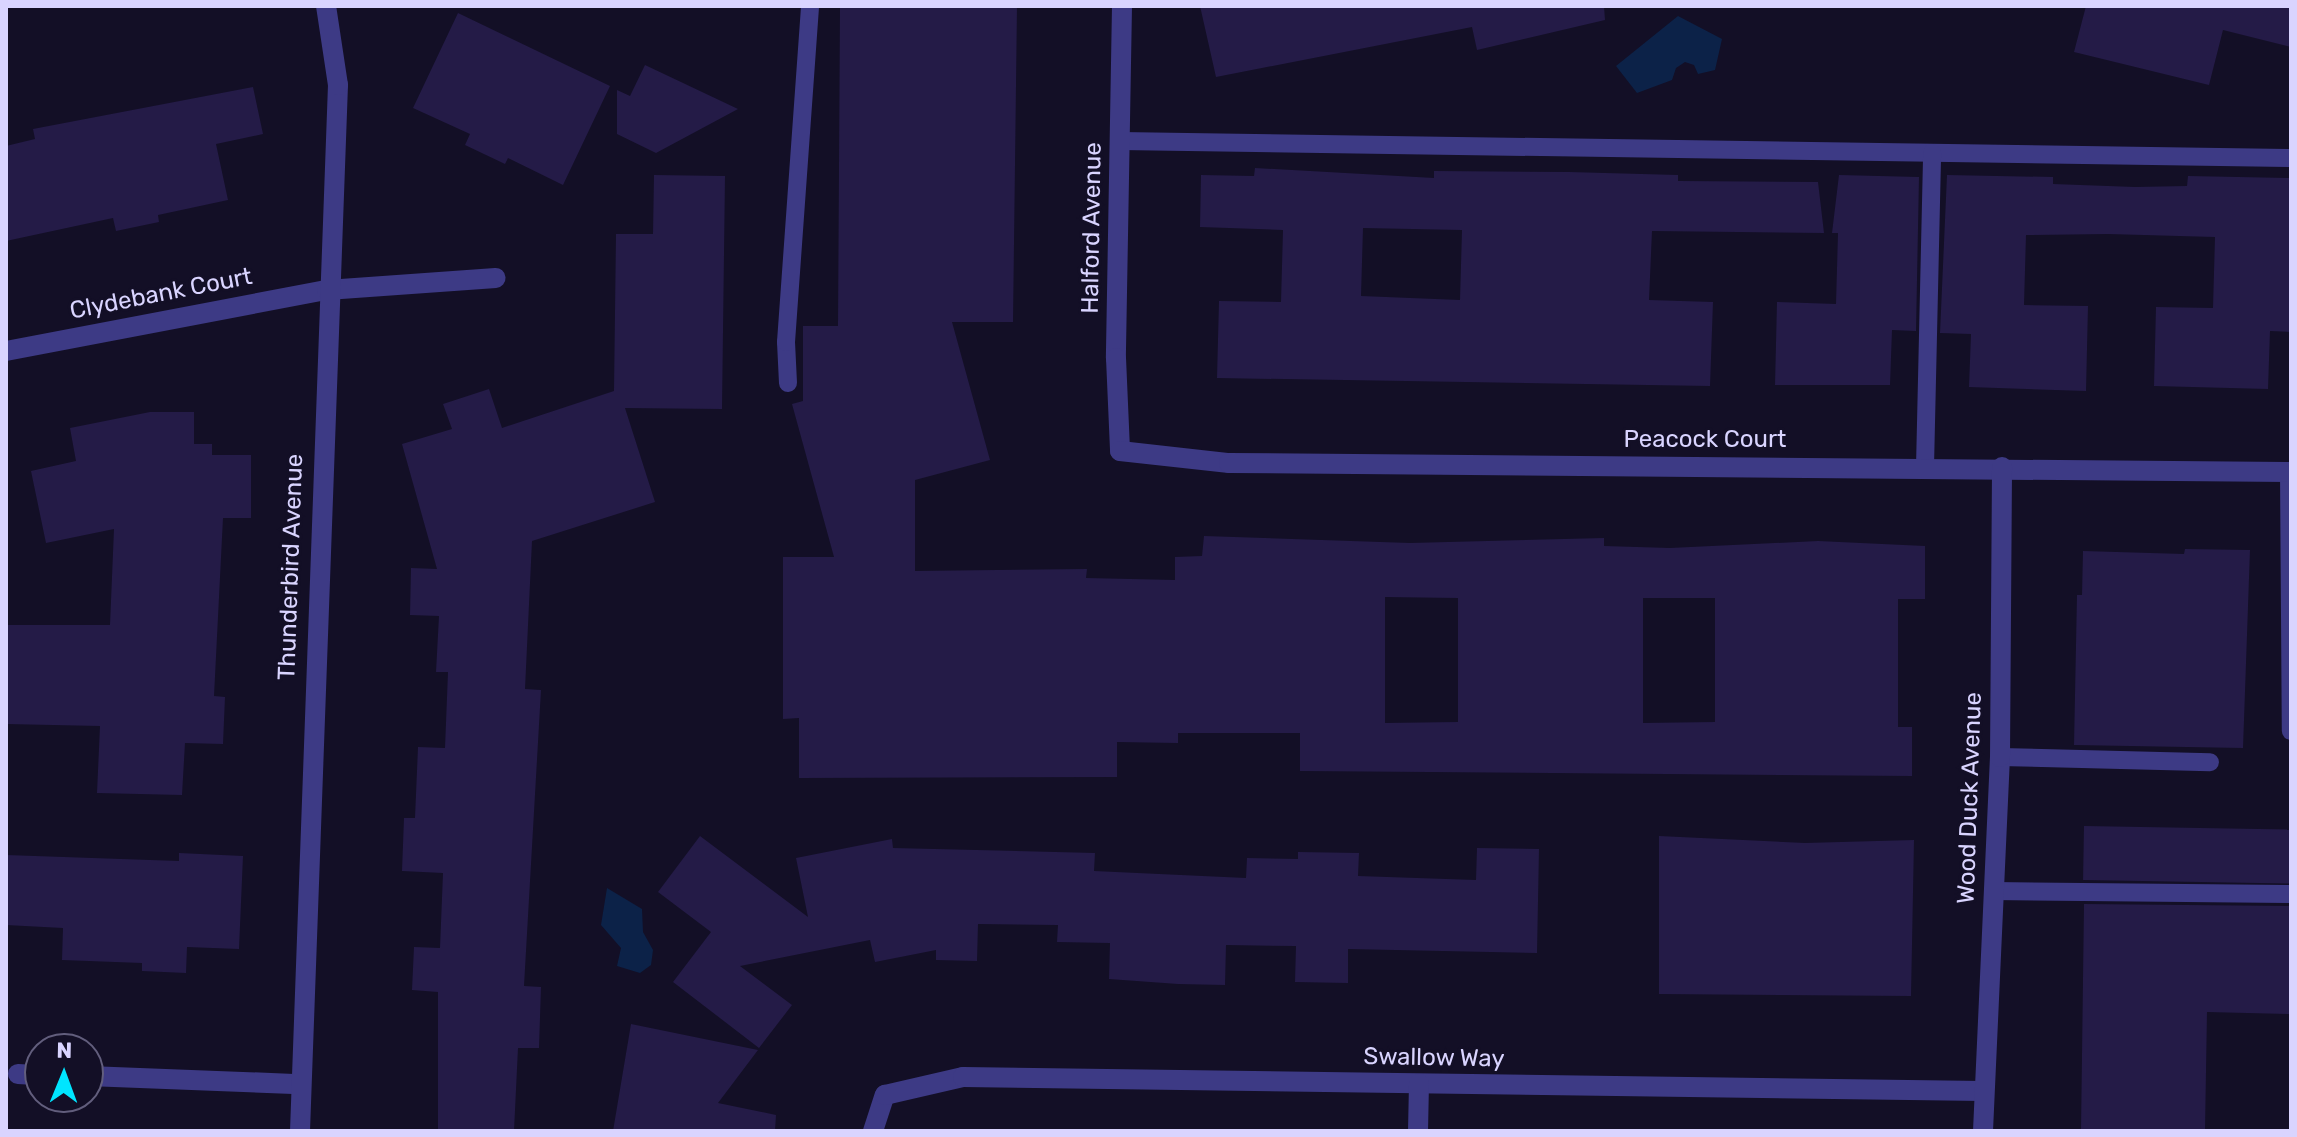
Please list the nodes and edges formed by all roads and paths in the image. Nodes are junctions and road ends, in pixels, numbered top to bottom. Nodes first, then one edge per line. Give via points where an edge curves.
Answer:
1 (326, 6) edge
2 (810, 6) edge
3 (1122, 6) edge
4 (1120, 141) junction
5 (1932, 153) junction
6 (2291, 158) edge
7 (496, 278) dead end
8 (327, 290) junction
9 (6, 351) edge
10 (788, 383) dead end
11 (1120, 451) joint
12 (1925, 467) junction
13 (2002, 467) junction
14 (2290, 472) edge
15 (2291, 731) edge
16 (2000, 757) junction
17 (2210, 762) dead end
18 (1993, 891) junction
19 (2291, 894) edge
20 (18, 1074) dead end
21 (24, 1074) edge
22 (104, 1077) edge
23 (300, 1084) junction
24 (1419, 1084) junction
25 (1983, 1091) junction
26 (300, 1131) edge
27 (873, 1131) edge
28 (1418, 1131) edge
29 (1983, 1131) edge

1 - 8 street, Thunderbird Avenue via 338,85
2 - 10 lane via 786,342
3 - 4 street, Halford Avenue
4 - 5 lane
4 - 11 street, Halford Avenue
5 - 6 lane
5 - 12 lane
7 - 8 street, Clydebank Court
8 - 9 street, Clydebank Court
8 - 23 street, Thunderbird Avenue
11 - 12 street, Peacock Court via 1229,463
12 - 13 street, Peacock Court
13 - 14 street, Peacock Court
13 - 16 street, Wood Duck Avenue
14 - 15 lane
16 - 17 lane
16 - 18 street, Wood Duck Avenue
18 - 19 lane
18 - 25 street, Wood Duck Avenue
20 - 21 street
22 - 23 street
23 - 26 street, Thunderbird Avenue
24 - 25 street, Swallow Way
24 - 27 street, Swallow Way via 963,1077 885,1095
24 - 28 street
25 - 29 street, Wood Duck Avenue

